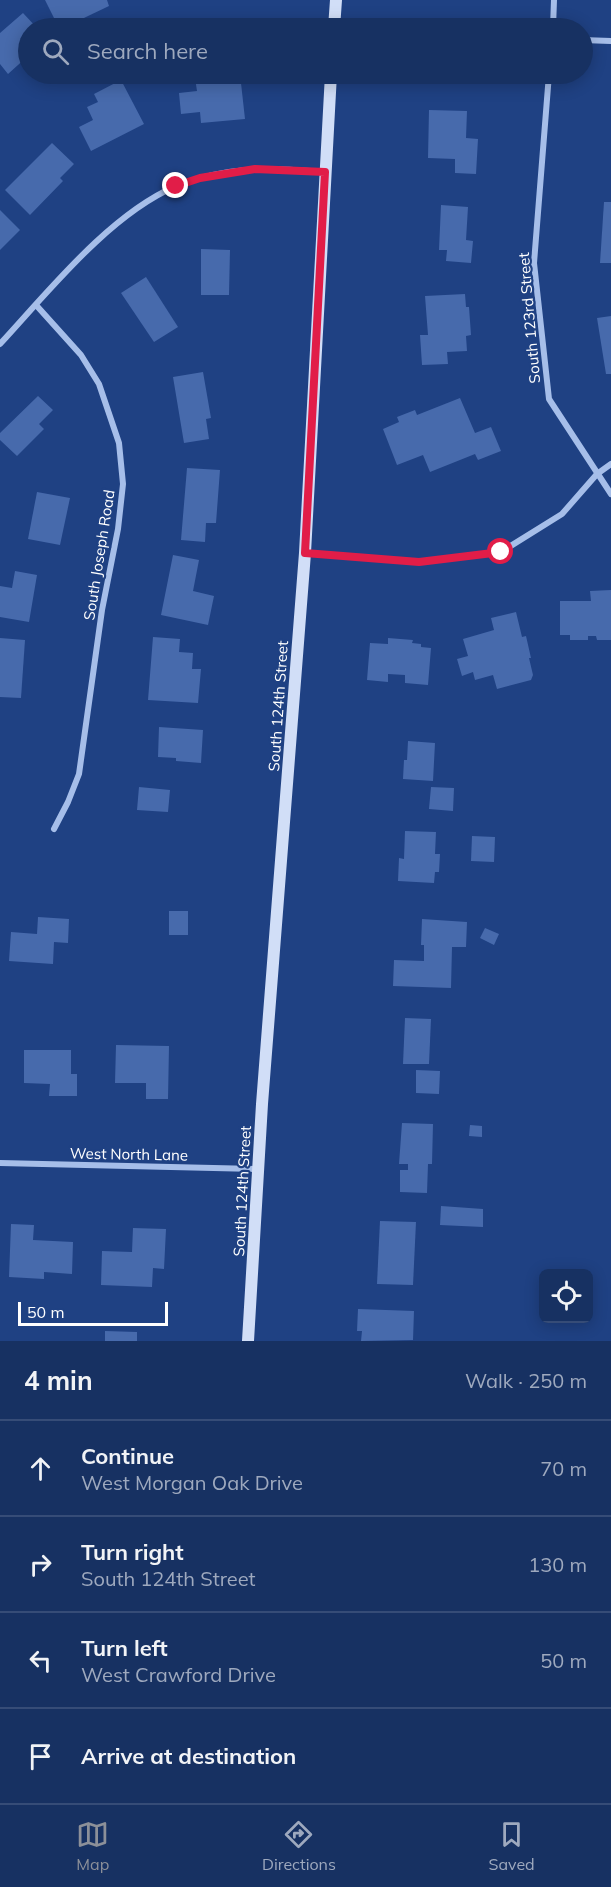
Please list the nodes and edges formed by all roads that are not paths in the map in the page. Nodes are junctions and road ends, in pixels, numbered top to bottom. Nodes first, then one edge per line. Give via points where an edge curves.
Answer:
1 (336, 0) edge
2 (555, 0) edge
3 (335, 18) edge
4 (554, 18) edge
5 (593, 40) edge
6 (611, 41) edge
7 (330, 84) edge
8 (548, 84) edge
9 (325, 172) junction
10 (36, 305) junction
11 (0, 344) edge
12 (611, 464) edge
13 (597, 474) junction
14 (611, 494) edge
15 (305, 553) junction
16 (54, 829) dead end
17 (0, 1163) edge
18 (258, 1169) junction
19 (248, 1341) edge

1 - 3 street
2 - 4 street
5 - 6 street
7 - 9 street, South 124th Street
8 - 13 street, South 123rd Street via 534,263 549,399
9 - 10 street via 255,169 176,186 110,231
9 - 15 street, South 124th Street
10 - 11 street
10 - 16 street, South Joseph Road via 81,355 99,384 119,443 123,484 79,774
12 - 13 street
13 - 14 street, South 123rd Street
13 - 15 street via 562,514 501,552 419,562
15 - 18 street, South 124th Street
17 - 18 street, West North Lane
18 - 19 street, South 124th Street

